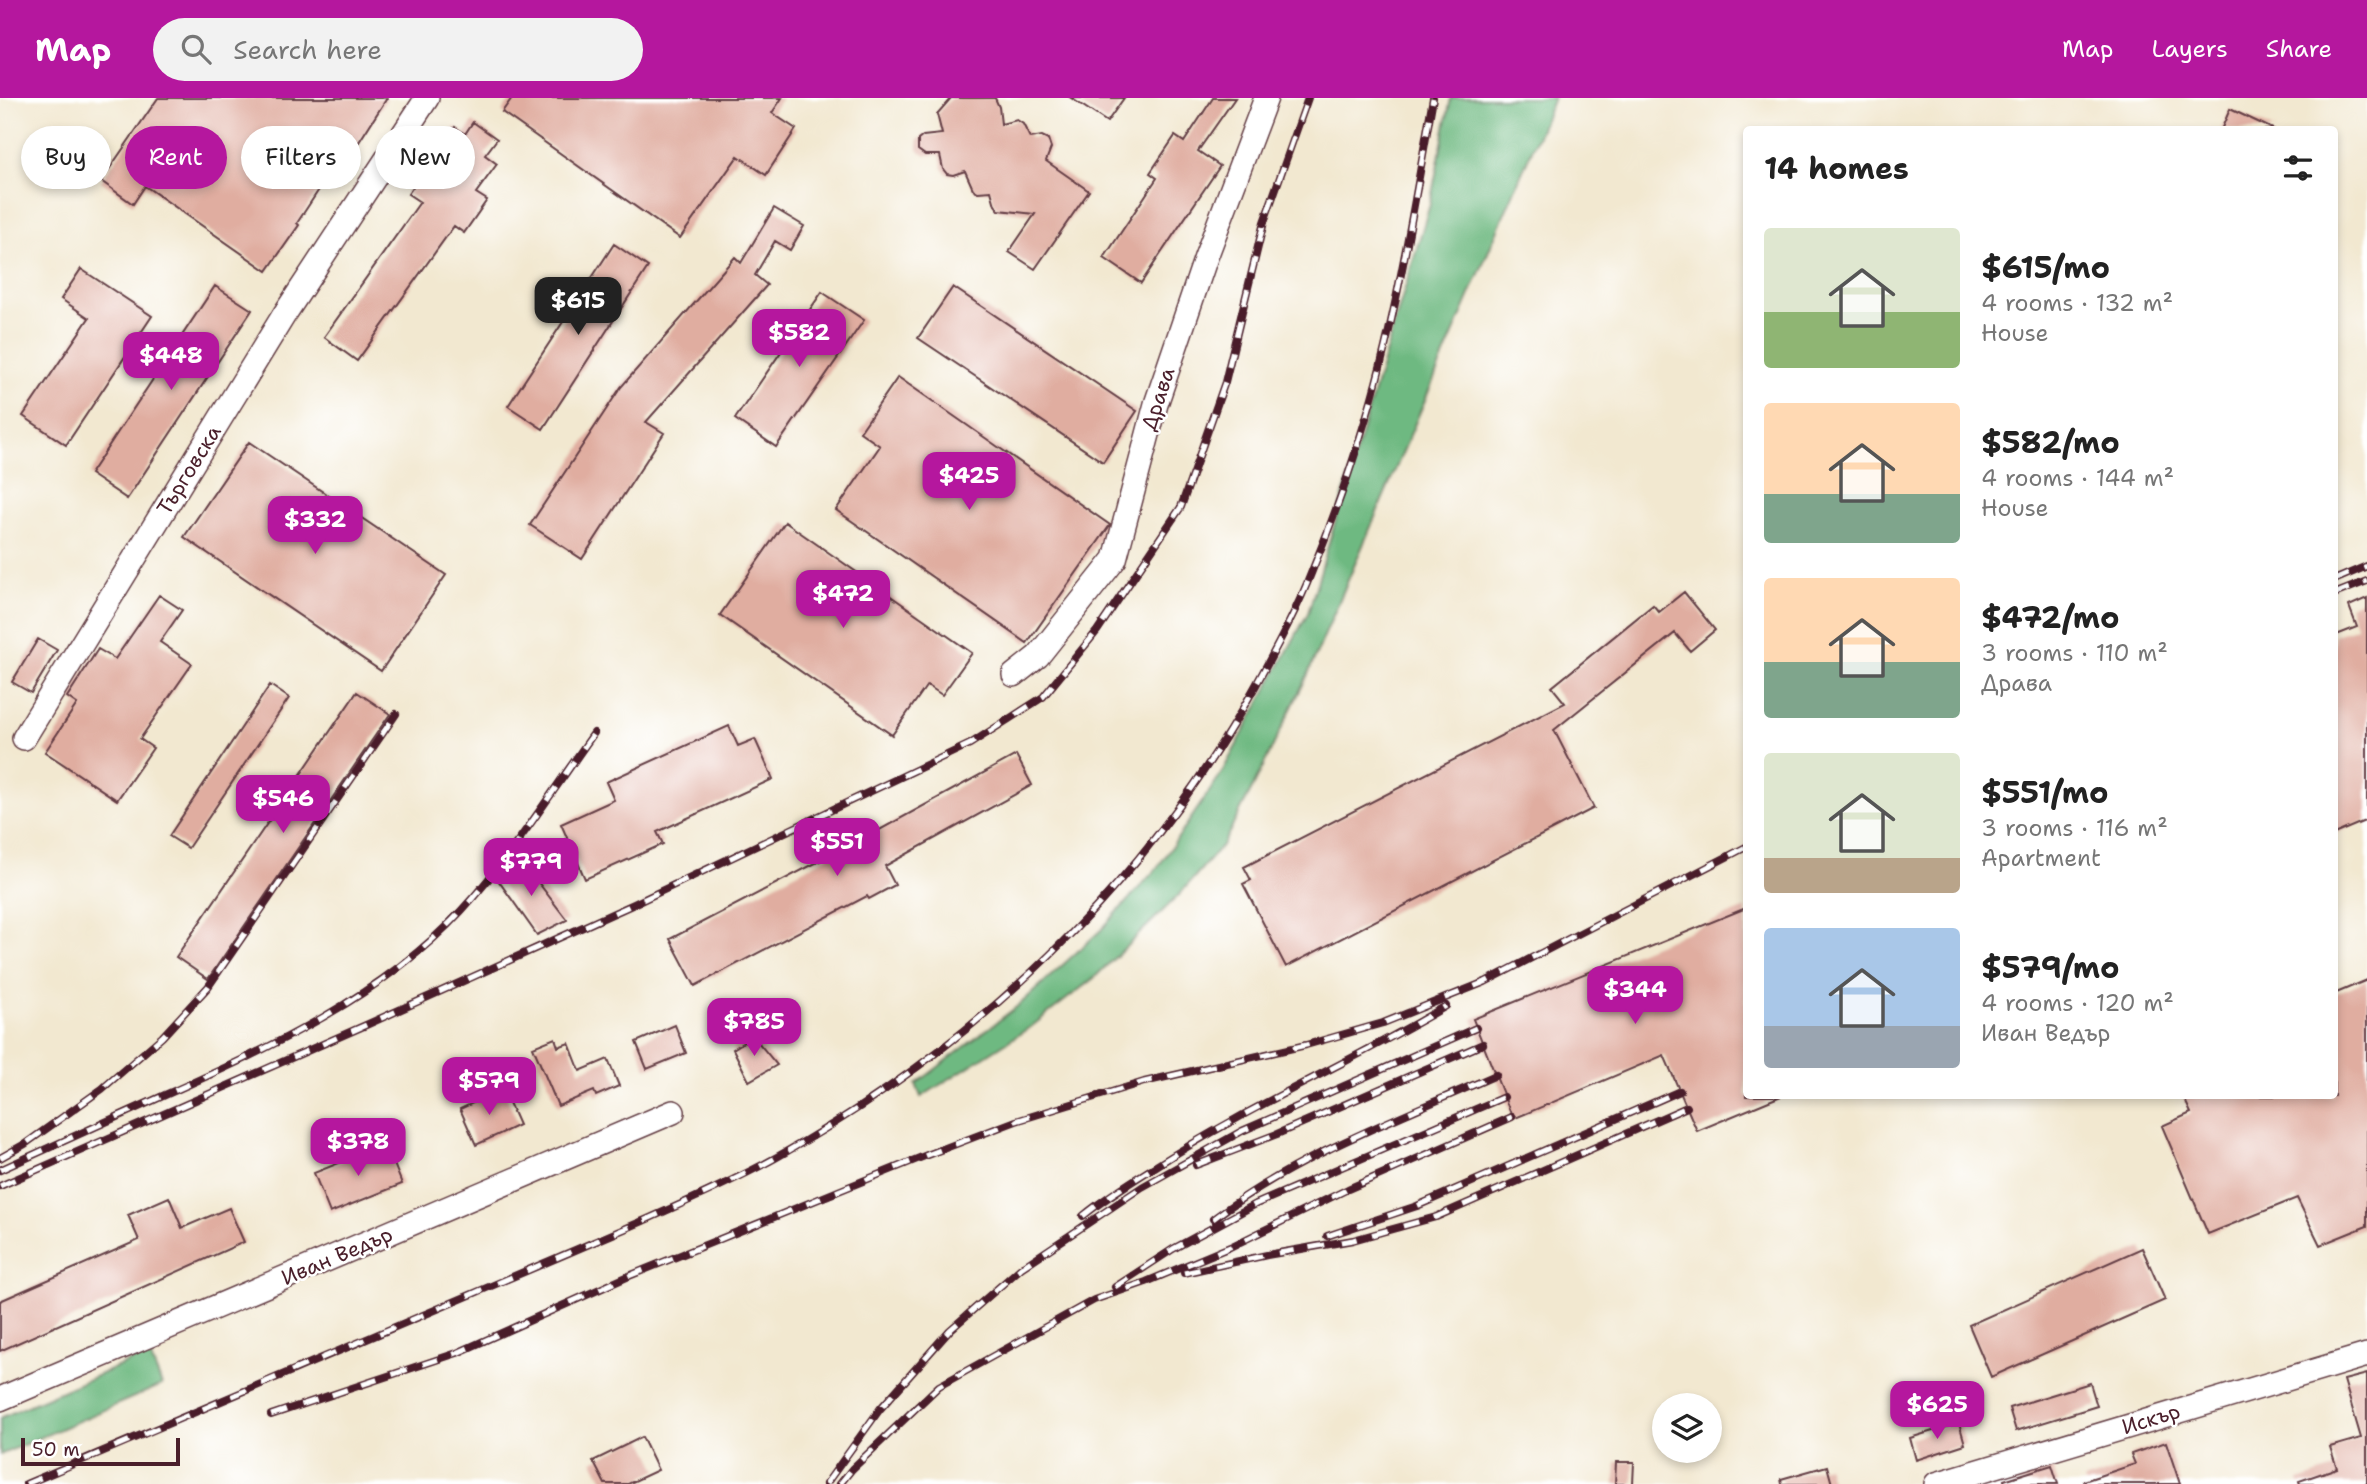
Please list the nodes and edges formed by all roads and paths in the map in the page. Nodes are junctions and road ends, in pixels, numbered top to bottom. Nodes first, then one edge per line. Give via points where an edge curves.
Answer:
1 (427, 98) edge
2 (1266, 98) edge
3 (1014, 675) dead end
4 (24, 738) dead end
5 (673, 1112) dead end
6 (2367, 1355) edge
7 (0, 1399) edge
8 (1945, 1483) edge

1 - 4 street, Търговска via 284,314
2 - 3 street, Драва via 1156,404 1115,559 1038,656
5 - 7 street, Иван Ведър
6 - 8 street, Искър

